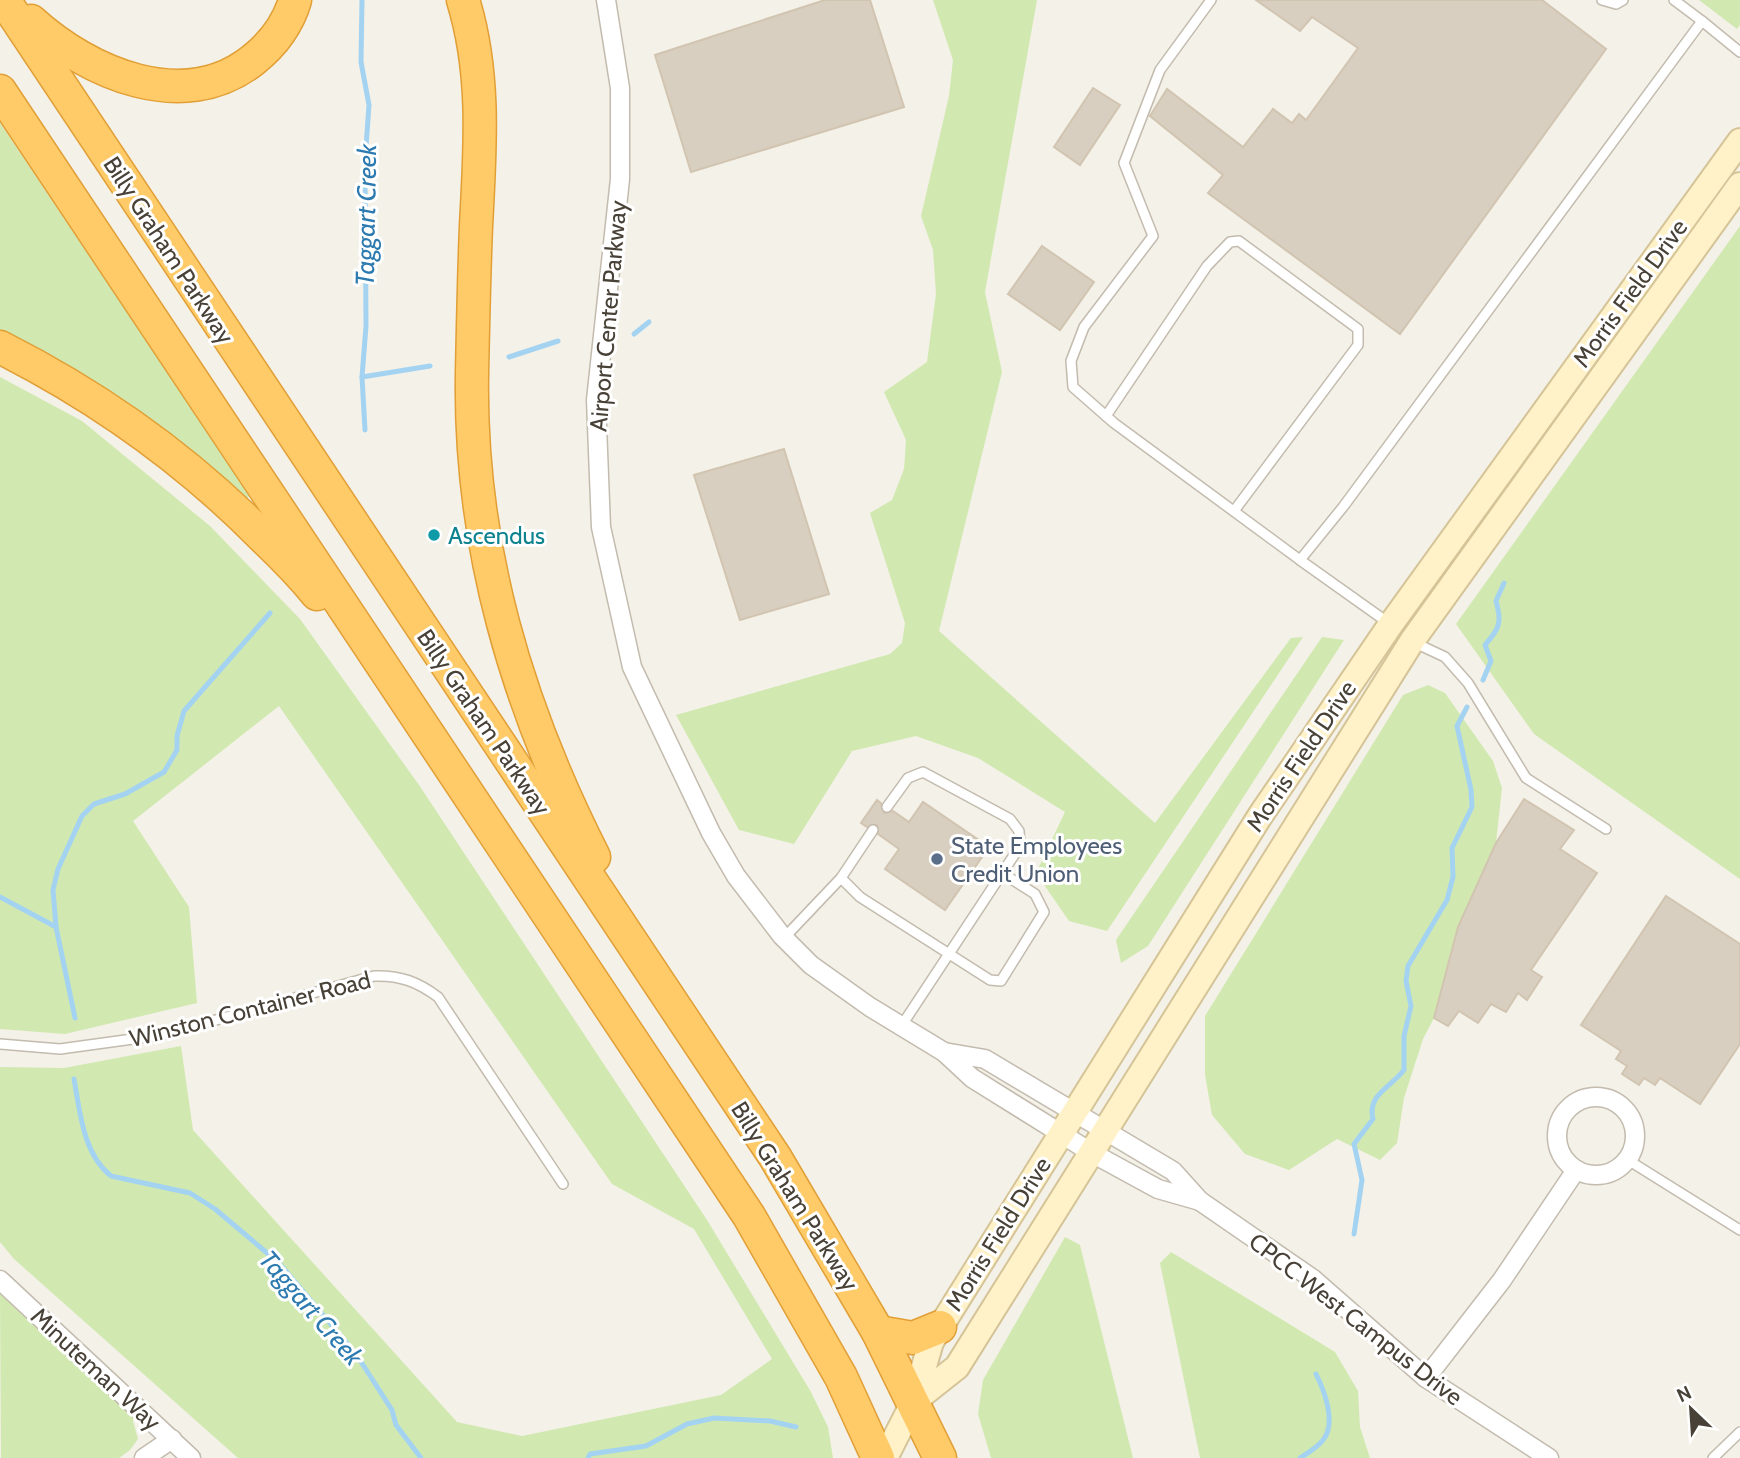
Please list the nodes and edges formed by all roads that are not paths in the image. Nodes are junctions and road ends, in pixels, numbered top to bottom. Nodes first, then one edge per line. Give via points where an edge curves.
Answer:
1 (6, 0) edge
2 (295, 0) edge
3 (463, 0) edge
4 (606, 0) edge
5 (1211, 0) edge
6 (1602, 0) edge
7 (1623, 0) edge
8 (1674, 0) edge
9 (1702, 21) junction
10 (1740, 52) edge
11 (0, 91) edge
12 (1740, 141) edge
13 (1740, 185) edge
14 (0, 347) edge
15 (1106, 416) junction
16 (1234, 511) junction
17 (1300, 560) junction
18 (1391, 624) junction
19 (1412, 641) junction
20 (441, 755) junction
21 (887, 807) dead end
22 (1606, 829) dead end
23 (873, 830) dead end
24 (1002, 873) junction
25 (841, 878) junction
26 (785, 939) junction
27 (949, 953) junction
28 (666, 995) junction
29 (902, 1026) junction
30 (0, 1044) edge
31 (944, 1052) junction
32 (1075, 1110) junction
33 (1107, 1129) junction
34 (1060, 1133) junction
35 (1092, 1153) junction
36 (1628, 1160) junction
37 (1576, 1170) junction
38 (562, 1184) dead end
39 (1200, 1201) junction
40 (1740, 1230) edge
41 (0, 1280) edge
42 (940, 1327) junction
43 (878, 1332) junction
44 (1426, 1378) junction
45 (915, 1401) junction
46 (1740, 1432) edge
47 (172, 1439) junction
48 (144, 1458) edge
49 (191, 1458) edge
50 (878, 1458) edge
51 (885, 1458) edge
52 (940, 1458) edge
53 (1549, 1458) edge
54 (1713, 1458) edge

1 - 2 highway via 58,46 120,76 175,86 204,83 244,67 279,33
1 - 28 highway, Billy Graham Parkway
3 - 28 highway via 479,88 472,378 477,473 492,577 527,707 558,786
4 - 26 street, Airport Center Parkway via 620,88 620,179 596,400 601,527 632,667 711,833 736,876
5 - 15 lane via 1160,70 1124,163 1153,236 1084,327 1071,361 1073,387
6 - 7 lane via 1616,4
8 - 9 lane
9 - 10 lane
9 - 17 lane
11 - 20 highway, Billy Graham Parkway
12 - 18 street, Morris Field Drive
13 - 19 street, Morris Field Drive
14 - 20 highway via 101,402 209,485 306,580
15 - 16 lane
15 - 16 lane via 1207,266 1230,242 1239,241 1334,308 1358,329 1358,345
16 - 17 lane
17 - 18 lane
18 - 19 street
18 - 32 street, Morris Field Drive via 1260,816
19 - 22 lane via 1445,657 1468,682 1526,778
19 - 33 street, Morris Field Drive
20 - 50 highway, Billy Graham Parkway via 749,1216 841,1377
21 - 24 lane via 908,778 923,772 1010,819 1019,831 1020,846
23 - 25 lane
24 - 27 lane
24 - 27 lane via 1035,894 1044,912 1001,981 990,981
25 - 26 lane
25 - 27 lane via 860,897
26 - 29 street, Airport Center Parkway via 811,965
27 - 29 lane
28 - 43 highway, Billy Graham Parkway via 775,1157
29 - 31 street, Airport Center Parkway
30 - 38 lane, Winston Container Road via 60,1049 122,1041 374,976 404,978 438,997
31 - 32 street, Airport Center Parkway via 985,1059
31 - 34 street, Airport Center Parkway via 972,1079
32 - 33 street, CPCC West Campus Drive
32 - 34 street, Morris Field Drive
33 - 35 street, Morris Field Drive
33 - 39 street, CPCC West Campus Drive via 1172,1171
34 - 35 street, Airport Center Parkway
34 - 42 street, Morris Field Drive
35 - 39 street, CPCC West Campus Drive via 1158,1189
35 - 45 street, Morris Field Drive via 957,1367
36 - 37 street via 1604,1175
36 - 37 street via 1636,1135 1626,1111 1605,1098 1591,1097 1568,1108 1556,1132 1562,1157
36 - 40 lane
37 - 44 street via 1502,1280
39 - 44 street, CPCC West Campus Drive via 1313,1279
41 - 47 street, Minuteman Way
42 - 43 highway via 913,1338
42 - 45 street, Morris Field Drive via 931,1342
43 - 45 highway, Billy Graham Parkway
44 - 53 street, CPCC West Campus Drive
45 - 51 street, Morris Field Drive
45 - 52 highway, Billy Graham Parkway
46 - 54 lane
47 - 48 street
47 - 49 street, Minuteman Way

